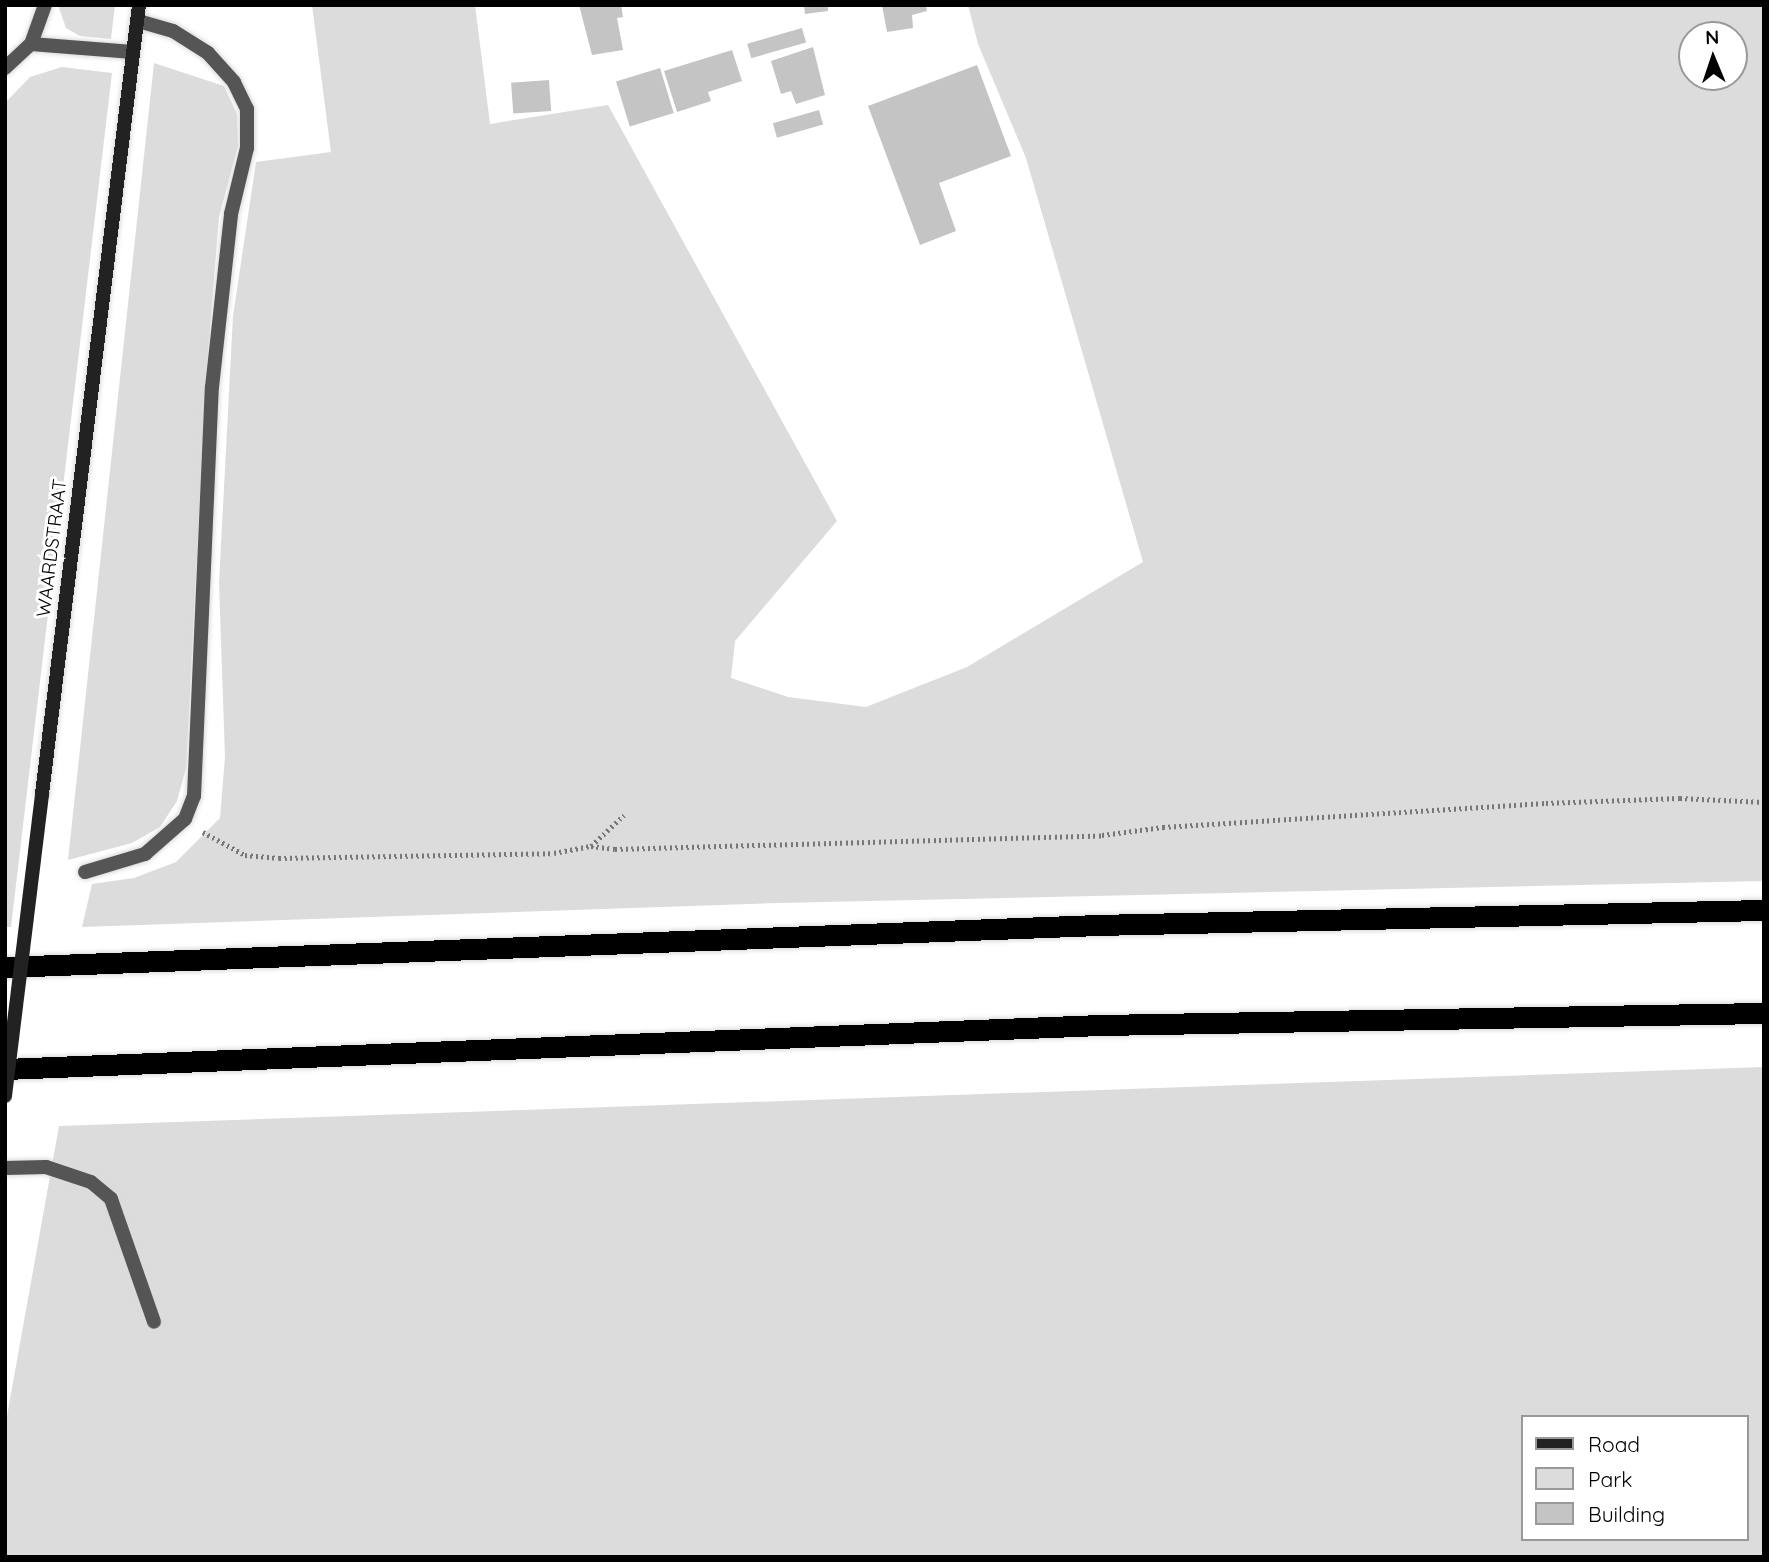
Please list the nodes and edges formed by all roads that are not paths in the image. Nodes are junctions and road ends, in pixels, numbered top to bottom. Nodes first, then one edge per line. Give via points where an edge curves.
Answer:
1 (45, 5) edge
2 (139, 5) edge
3 (137, 21) junction
4 (31, 44) junction
5 (133, 52) junction
6 (5, 68) edge
7 (85, 872) dead end
8 (1764, 910) edge
9 (5, 967) edge
10 (1764, 1013) edge
11 (5, 1069) edge
12 (5, 1096) edge
13 (5, 1168) edge
14 (154, 1322) dead end

1 - 4 street
2 - 3 street, WAARDSTRAAT
3 - 5 street, WAARDSTRAAT
3 - 7 street via 173,31 208,53 234,82 247,109 247,148 231,214 212,387 198,762 185,819 145,855
4 - 5 street
4 - 6 street
5 - 12 street, WAARDSTRAAT, bridge
8 - 9 highway via 1097,925
10 - 11 highway via 1101,1025
13 - 14 street via 47,1167 91,1182 110,1199

